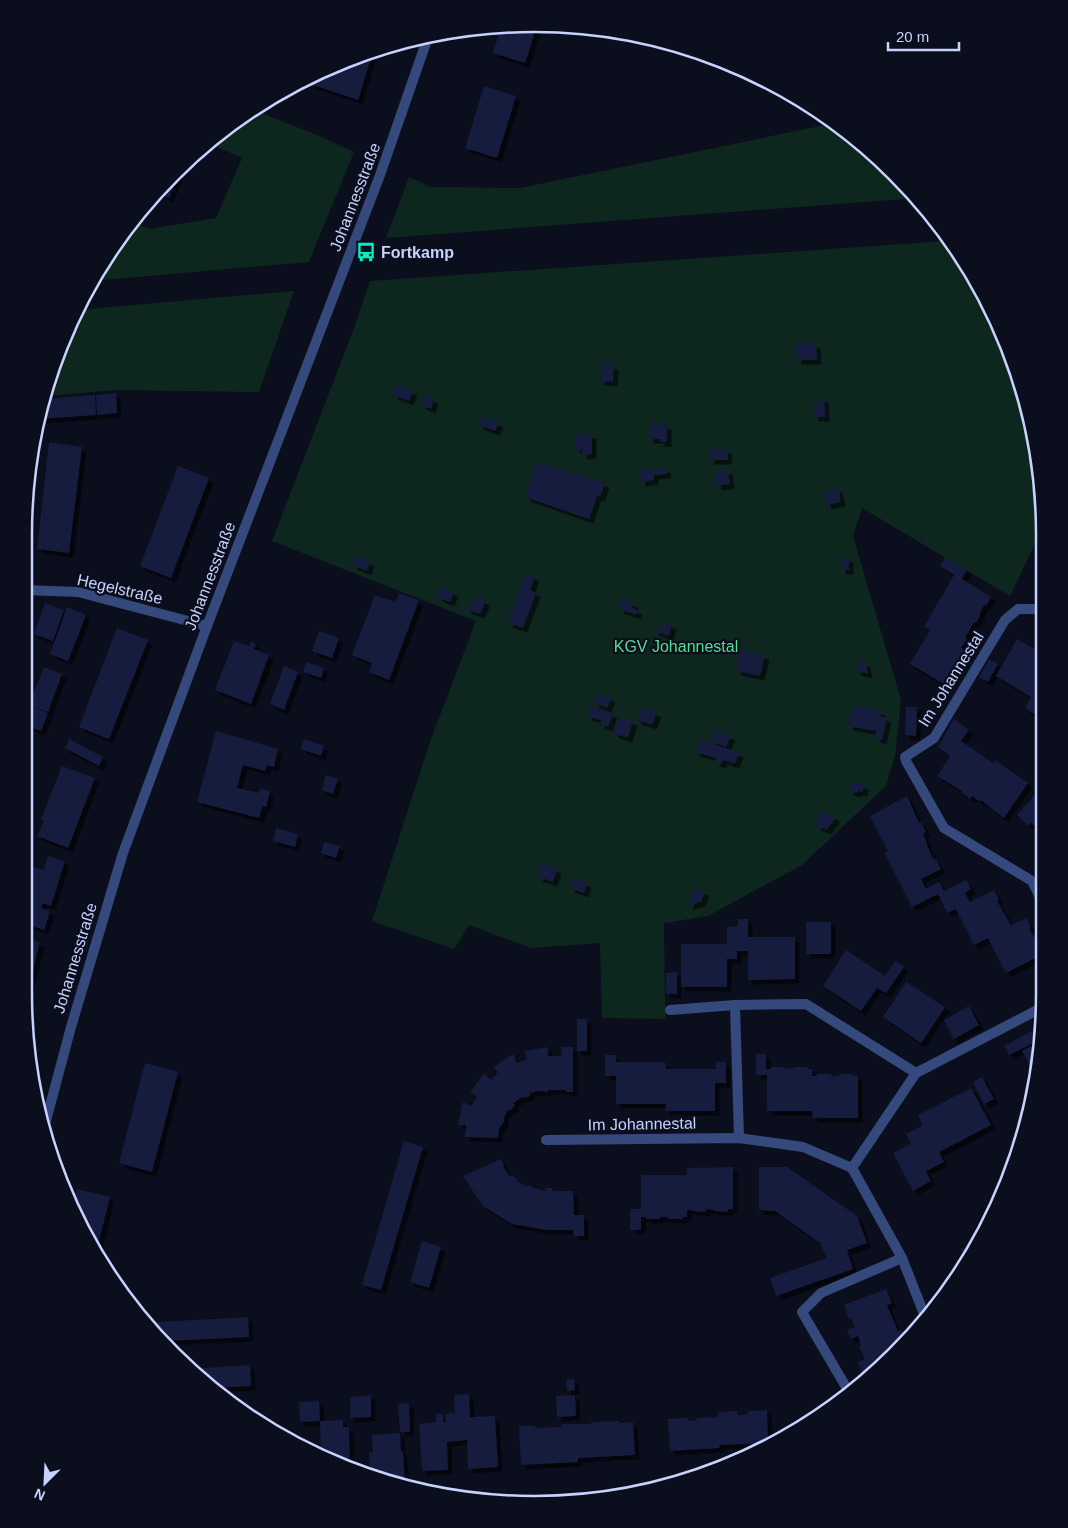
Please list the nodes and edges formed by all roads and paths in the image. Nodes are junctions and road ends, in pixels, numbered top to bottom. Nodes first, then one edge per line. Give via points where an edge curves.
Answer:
1 (425, 45) edge
2 (33, 590) edge
3 (1035, 605) edge
4 (207, 626) junction
5 (1035, 888) edge
6 (735, 1005) junction
7 (670, 1010) dead end
8 (1034, 1011) edge
9 (916, 1073) junction
10 (48, 1115) edge
11 (739, 1138) junction
12 (546, 1140) dead end
13 (852, 1168) junction
14 (902, 1258) junction
15 (923, 1311) edge
16 (846, 1387) edge

1 - 4 street, Johannesstraße via 380,175
2 - 4 street, Hegelstraße via 78,592
3 - 5 street, Im Johannestal via 1018,609 1005,620 934,738 905,757 944,828 1032,882
4 - 10 street, Johannesstraße via 122,853
6 - 7 street
6 - 9 street via 806,1004
6 - 11 street
8 - 9 street
9 - 13 street
11 - 12 street, Im Johannestal
11 - 13 street, Im Johannestal via 803,1147
13 - 14 street
14 - 15 street
14 - 16 street via 821,1293 802,1312

